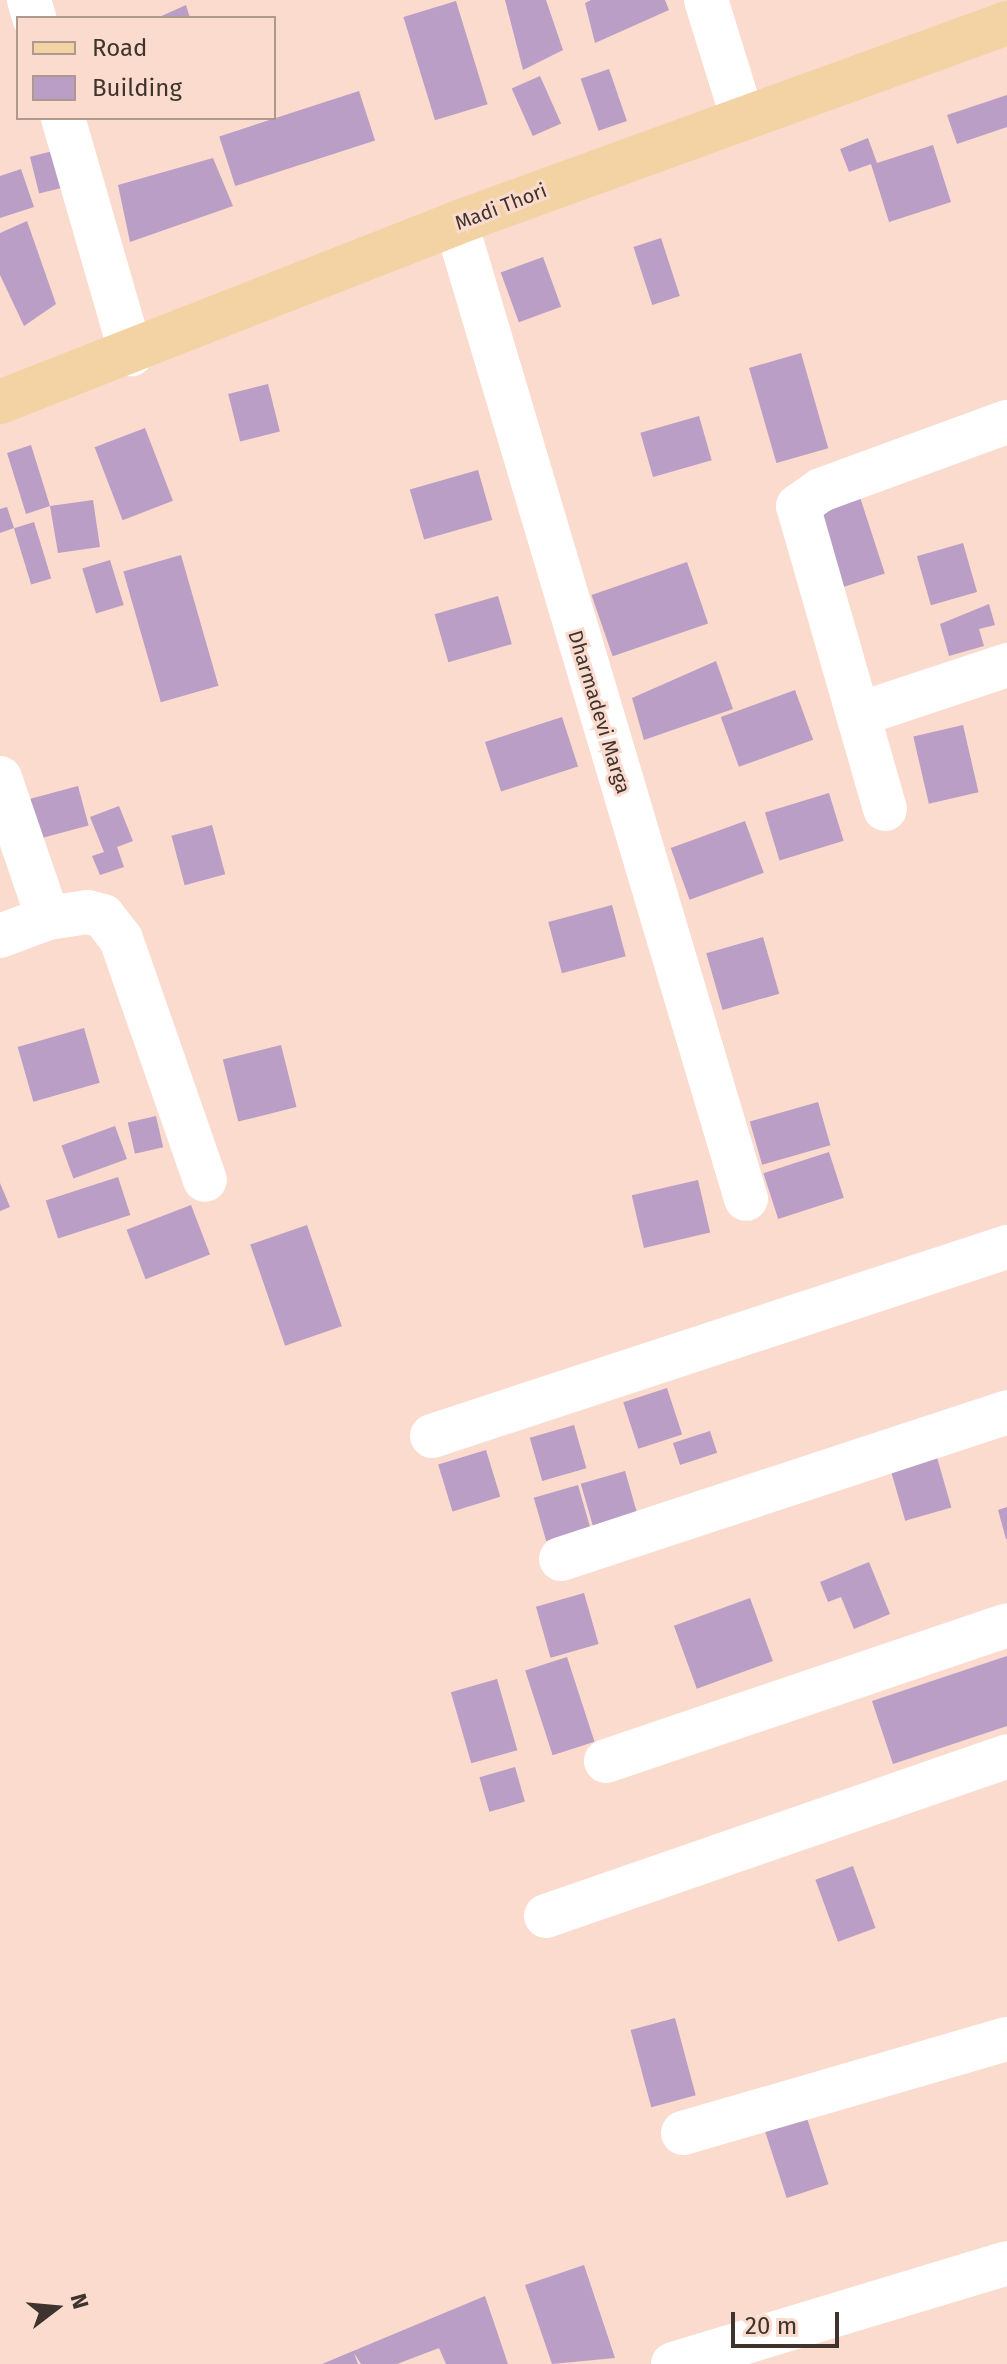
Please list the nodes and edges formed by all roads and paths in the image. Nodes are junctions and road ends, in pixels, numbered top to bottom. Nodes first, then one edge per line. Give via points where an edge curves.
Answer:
1 (706, 0) edge
2 (1007, 23) edge
3 (742, 116) junction
4 (64, 120) edge
5 (456, 223) junction
6 (131, 354) junction
7 (0, 402) edge
8 (1007, 422) edge
9 (1007, 665) edge
10 (863, 713) junction
11 (0, 778) edge
12 (885, 809) dead end
13 (48, 918) junction
14 (0, 936) edge
15 (205, 1180) dead end
16 (746, 1199) dead end
17 (1007, 1247) edge
18 (1007, 1412) edge
19 (432, 1436) dead end
20 (561, 1559) dead end
21 (1007, 1625) edge
22 (1007, 1756) edge
23 (606, 1761) dead end
24 (546, 1916) dead end
25 (1007, 2039) edge
26 (683, 2133) dead end
27 (1007, 2263) edge
28 (673, 2364) edge

1 - 3 street
2 - 3 main road, Madi Thori
3 - 5 main road, Madi Thori
4 - 6 street
5 - 6 main road, Madi Thori
5 - 16 street, Dharmadevi Marga
6 - 7 main road, Madi Thori
8 - 10 street via 799,503
9 - 10 street
10 - 12 street
11 - 13 street
13 - 14 street
13 - 15 street via 88,912 103,916 121,939
17 - 19 street
18 - 20 street
21 - 23 street
22 - 24 street
25 - 26 street
27 - 28 street

